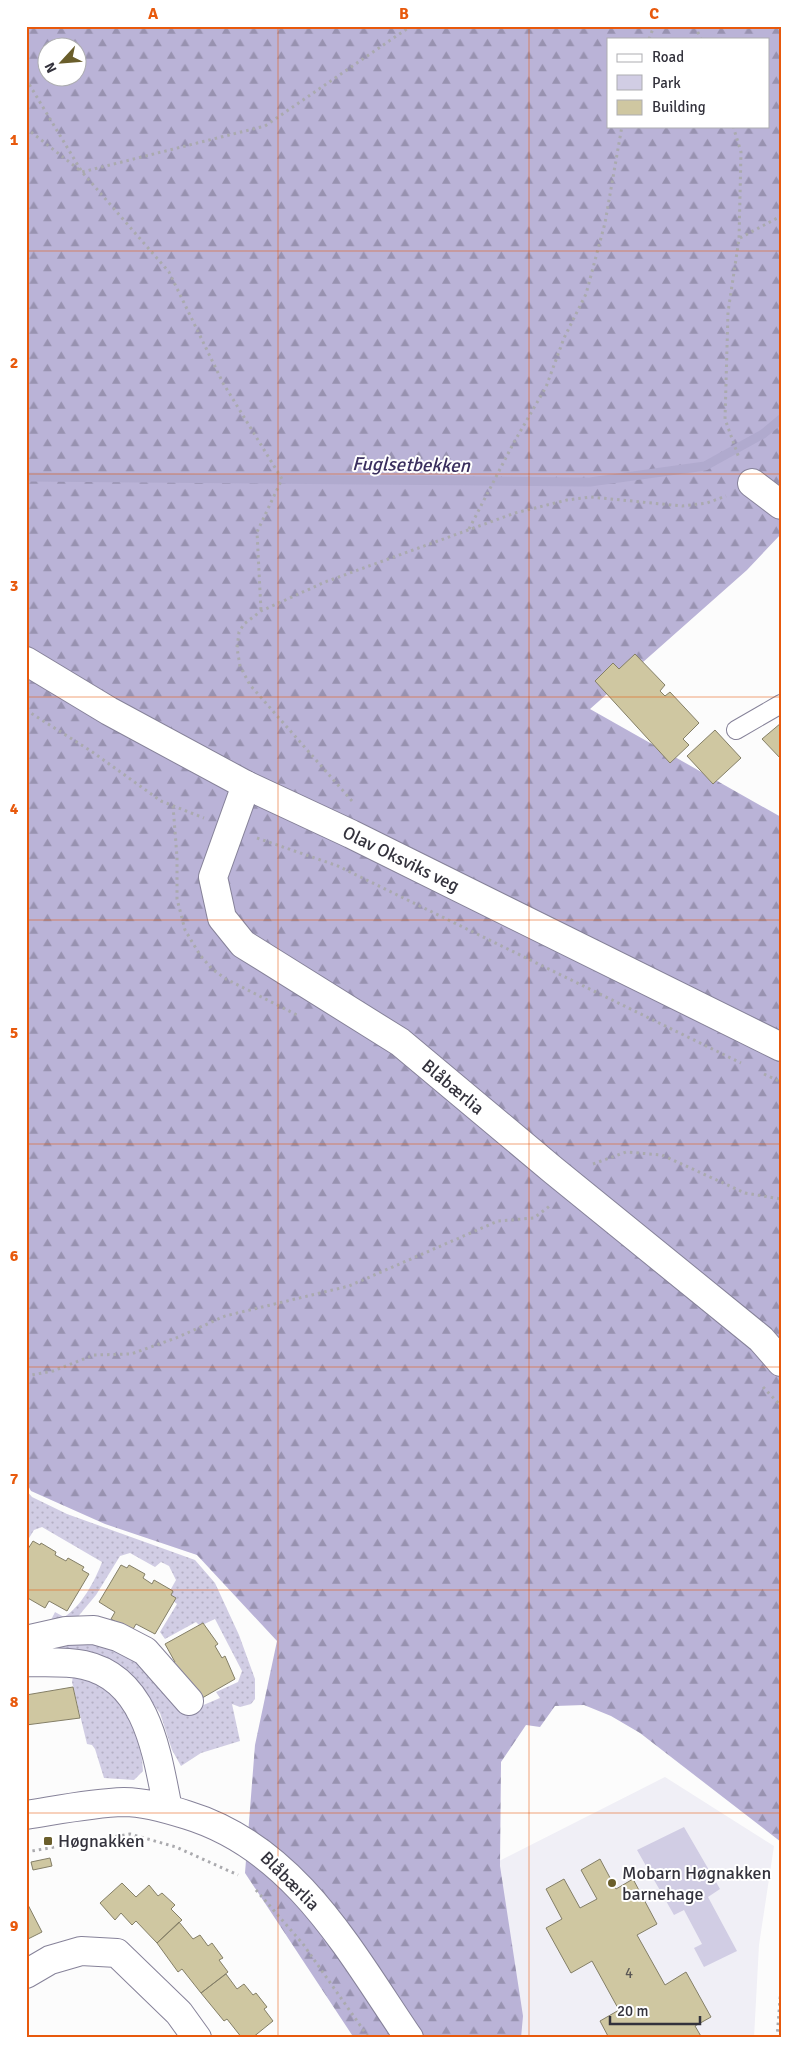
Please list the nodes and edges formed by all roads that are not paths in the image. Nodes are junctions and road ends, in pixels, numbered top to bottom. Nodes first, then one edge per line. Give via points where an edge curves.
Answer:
1 (752, 483) road end
2 (781, 505) edge
3 (26, 662) edge
4 (781, 704) edge
5 (736, 730) dead end
6 (246, 785) junction
7 (781, 1047) edge
8 (781, 1362) edge
9 (26, 1640) edge
10 (26, 1662) edge
11 (189, 1701) dead end
12 (168, 1809) junction
13 (26, 1815) edge
14 (26, 1974) edge
15 (198, 2038) edge
16 (409, 2038) edge

1 - 2 street
3 - 6 street, Olav Oksviks veg
4 - 5 lane
6 - 7 street, Olav Oksviks veg
6 - 8 street, Blåbærlia via 213,877 222,918 242,944 400,1042 761,1339
9 - 11 street via 66,1631 94,1630 118,1636 145,1651
10 - 12 street via 86,1666 122,1683 148,1722
12 - 13 street, Blåbærlia via 126,1802
12 - 16 street, Blåbærlia via 212,1823 254,1846 292,1878 335,1929
14 - 15 street via 50,1960 81,1951 116,1953 179,2013

